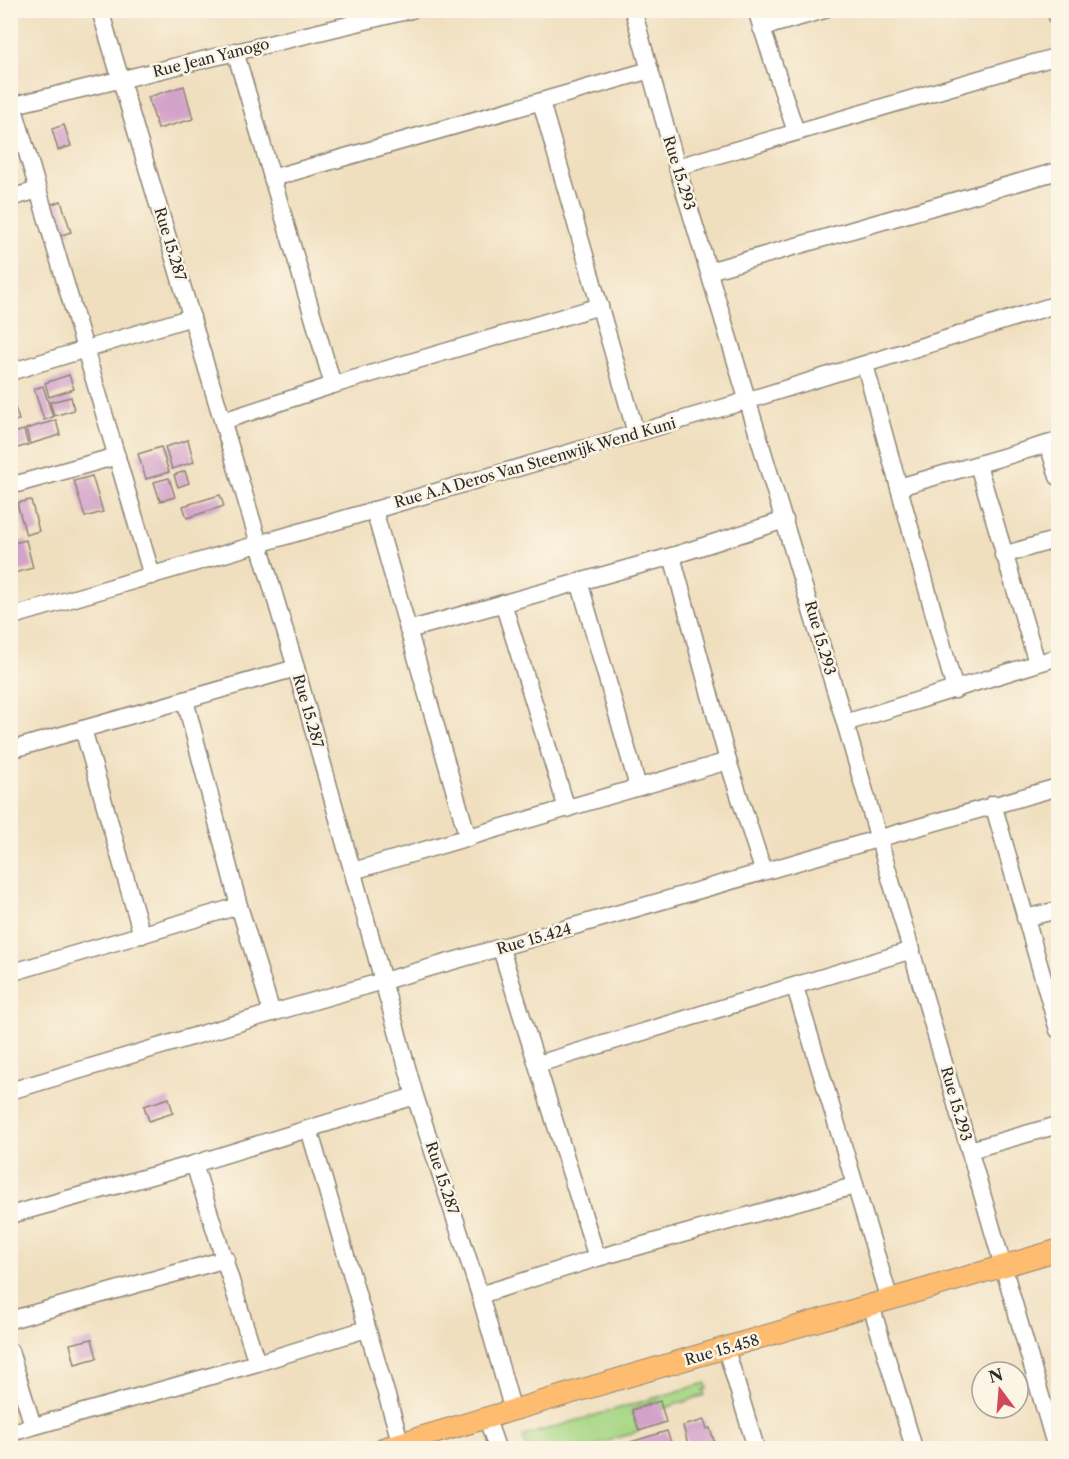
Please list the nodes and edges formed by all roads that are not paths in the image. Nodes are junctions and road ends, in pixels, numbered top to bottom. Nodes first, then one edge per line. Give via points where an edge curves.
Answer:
1 (100, 10) edge
2 (411, 10) edge
3 (633, 10) edge
4 (756, 10) edge
5 (824, 10) edge
6 (1056, 10) edge
7 (1059, 20) edge
8 (761, 28) junction
9 (235, 51) junction
10 (1059, 56) edge
11 (650, 70) junction
12 (121, 80) junction
13 (541, 102) junction
14 (12, 105) edge
15 (796, 132) junction
16 (677, 166) junction
17 (1059, 171) edge
18 (272, 178) junction
19 (38, 190) junction
20 (10, 198) edge
21 (709, 271) junction
22 (1059, 304) edge
23 (600, 306) junction
24 (192, 317) junction
25 (85, 350) junction
26 (865, 365) junction
27 (10, 372) edge
28 (333, 385) junction
29 (748, 400) junction
30 (222, 421) junction
31 (636, 433) junction
32 (1054, 443) edge
33 (117, 456) junction
34 (978, 465) junction
35 (1059, 477) edge
36 (10, 486) edge
37 (899, 487) junction
38 (374, 510) junction
39 (785, 520) junction
40 (1059, 539) edge
41 (259, 544) junction
42 (1004, 555) junction
43 (672, 556) junction
44 (152, 576) junction
45 (579, 581) junction
46 (503, 603) junction
47 (10, 617) edge
48 (408, 630) junction
49 (1059, 657) edge
50 (1037, 663) junction
51 (296, 668) junction
52 (955, 690) junction
53 (185, 700) junction
54 (845, 723) junction
55 (83, 729) junction
56 (10, 750) edge
57 (728, 761) junction
58 (638, 787) junction
59 (1059, 787) edge
60 (993, 804) junction
61 (567, 809) junction
62 (877, 837) junction
63 (468, 838) junction
64 (764, 870) junction
65 (353, 871) junction
66 (240, 906) junction
67 (1059, 910) edge
68 (1025, 918) junction
69 (142, 935) junction
70 (501, 949) junction
71 (912, 951) junction
72 (10, 973) edge
73 (383, 981) junction
74 (795, 987) junction
75 (272, 1013) junction
76 (1059, 1030) edge
77 (538, 1064) junction
78 (10, 1091) edge
79 (415, 1096) junction
80 (1059, 1125) edge
81 (309, 1129) junction
82 (970, 1150) junction
83 (194, 1164) junction
84 (854, 1186) junction
85 (10, 1215) edge
86 (1059, 1250) edge
87 (597, 1258) junction
88 (226, 1259) junction
89 (1004, 1266) junction
90 (480, 1295) junction
91 (880, 1303) junction
92 (10, 1320) edge
93 (366, 1329) junction
94 (726, 1349) junction
95 (10, 1351) edge
96 (257, 1363) junction
97 (513, 1411) junction
98 (488, 1419) junction
99 (33, 1426) junction
100 (10, 1433) edge
101 (393, 1446) edge
102 (496, 1449) edge
103 (756, 1449) edge
104 (914, 1449) edge
105 (1056, 1449) edge

1 - 12 street, Rue 15.287
2 - 9 street, Rue Jean Yanogo
3 - 11 street, Rue 15.293
4 - 8 street
5 - 8 street
6 - 7 street
8 - 15 street
9 - 12 street, Rue Jean Yanogo
9 - 18 street
10 - 15 street
11 - 13 street
11 - 16 street, Rue 15.293
12 - 14 street, Rue Jean Yanogo
12 - 24 street, Rue 15.287
13 - 18 street
13 - 23 street
14 - 19 street
15 - 16 street
16 - 21 street, Rue 15.293
17 - 21 street
18 - 28 street
19 - 20 street
19 - 25 street
21 - 29 street, Rue 15.293
22 - 26 street, Rue A.A Deros Van Steenwijk Wend Kuni
23 - 28 street
23 - 31 street
24 - 25 street
24 - 30 street, Rue 15.287
25 - 27 street
25 - 33 street
26 - 29 street, Rue A.A Deros Van Steenwijk Wend Kuni
26 - 37 street
28 - 30 street
29 - 31 street, Rue A.A Deros Van Steenwijk Wend Kuni
29 - 39 street, Rue 15.293
30 - 41 street, Rue 15.287
31 - 38 street, Rue A.A Deros Van Steenwijk Wend Kuni
32 - 34 street
32 - 35 street
33 - 36 street
33 - 44 street
34 - 37 street
34 - 42 street
37 - 52 street
38 - 41 street, Rue A.A Deros Van Steenwijk Wend Kuni
38 - 48 street
39 - 43 street
39 - 54 street, Rue 15.293
40 - 42 street
41 - 44 street, Rue A.A Deros Van Steenwijk Wend Kuni
41 - 51 street, Rue 15.287
42 - 50 street
43 - 45 street
43 - 57 street
44 - 47 street, Rue A.A Deros Van Steenwijk Wend Kuni
45 - 46 street
45 - 58 street
46 - 48 street
46 - 61 street
48 - 63 street
49 - 50 street
50 - 52 street
51 - 53 street
51 - 65 street, Rue 15.287
52 - 54 street
53 - 55 street
53 - 66 street
54 - 62 street, Rue 15.293
55 - 56 street
55 - 69 street
57 - 58 street
57 - 64 street
58 - 61 street
59 - 60 street, Rue 15.424
60 - 62 street, Rue 15.424
60 - 68 street
61 - 63 street
62 - 64 street, Rue 15.424
62 - 71 street, Rue 15.293
63 - 65 street
64 - 70 street, Rue 15.424
65 - 73 street, Rue 15.287
66 - 69 street
66 - 75 street
67 - 68 street
68 - 76 street
69 - 72 street
70 - 73 street, Rue 15.424
70 - 77 street
71 - 74 street
71 - 82 street, Rue 15.293
73 - 75 street, Rue 15.424
73 - 79 street, Rue 15.287
74 - 77 street
74 - 84 street
75 - 78 street, Rue 15.424
77 - 87 street
79 - 81 street
79 - 90 street, Rue 15.287
80 - 82 street
81 - 83 street
81 - 93 street
82 - 89 street, Rue 15.293
83 - 85 street
83 - 88 street
84 - 87 street
84 - 91 street
86 - 89 main road, Rue 15.458
87 - 90 street
88 - 92 street
88 - 96 street
89 - 91 main road, Rue 15.458
89 - 105 street, Rue 15.293
90 - 97 street, Rue 15.287
91 - 94 main road, Rue 15.458
91 - 104 street
93 - 96 street
93 - 101 street
94 - 97 main road, Rue 15.458
94 - 103 street
95 - 99 street
96 - 99 street
97 - 98 main road, Rue 15.458
98 - 101 main road, Rue 15.458
98 - 102 street
99 - 100 street

